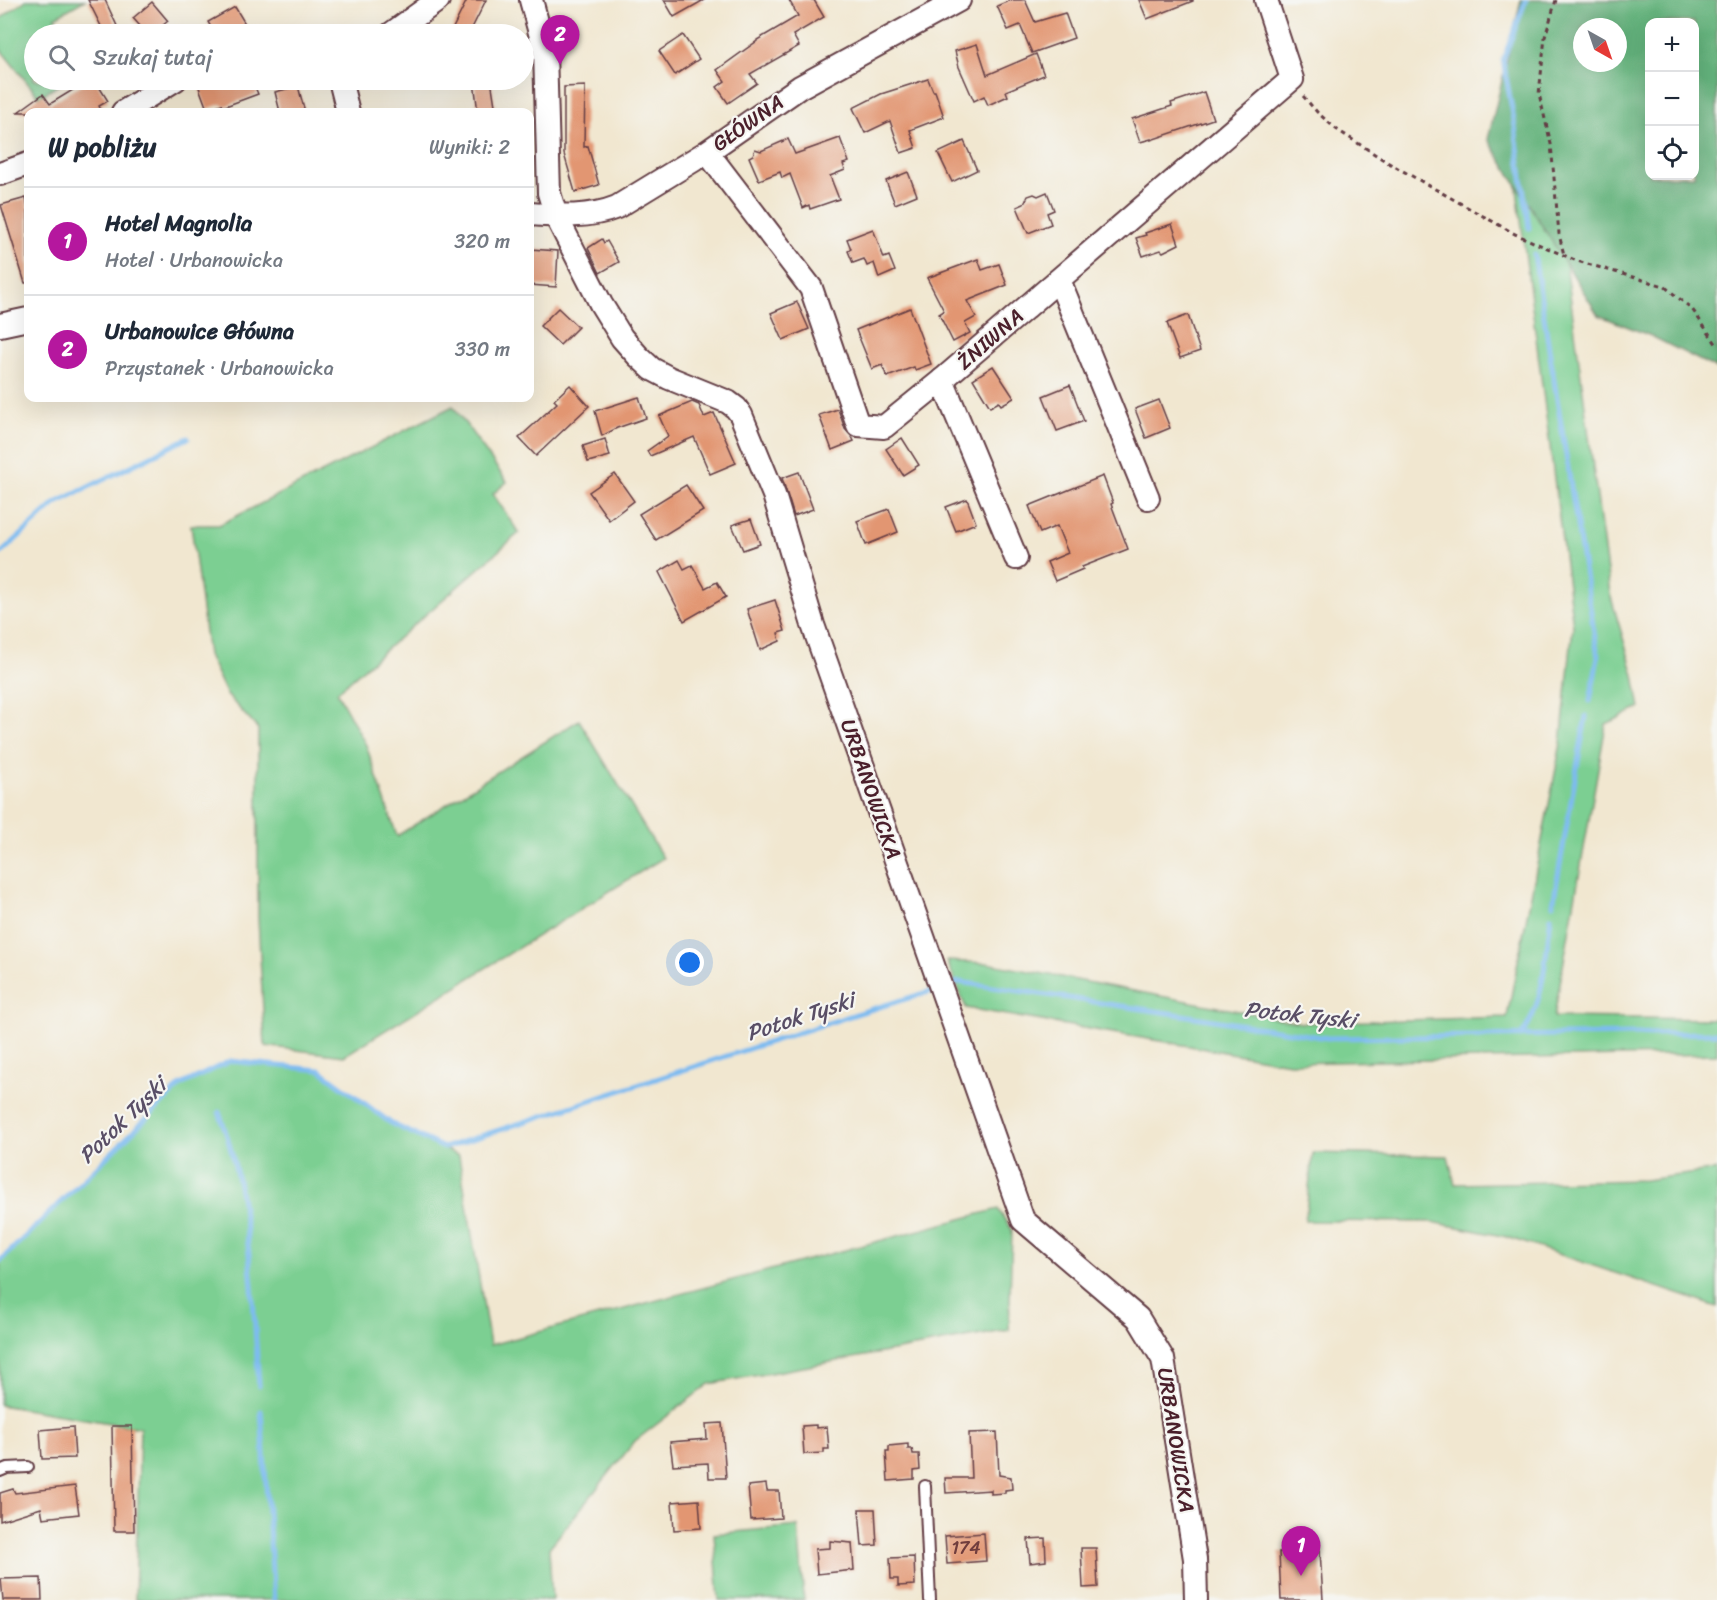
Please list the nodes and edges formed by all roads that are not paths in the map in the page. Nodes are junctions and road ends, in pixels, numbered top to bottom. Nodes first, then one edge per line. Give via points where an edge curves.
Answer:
1 (438, 0) edge
2 (531, 0) edge
3 (959, 0) edge
4 (1266, 0) edge
5 (405, 24) edge
6 (159, 90) edge
7 (342, 90) edge
8 (130, 108) edge
9 (347, 108) edge
10 (707, 152) junction
11 (24, 165) edge
12 (0, 174) edge
13 (534, 214) edge
14 (556, 216) junction
15 (1059, 280) junction
16 (24, 320) edge
17 (0, 325) edge
18 (942, 380) junction
19 (1148, 498) dead end
20 (1016, 558) dead end
21 (28, 1467) dead end
22 (0, 1471) edge
23 (925, 1486) dead end
24 (930, 1600) edge
25 (1196, 1600) edge

1 - 5 street
2 - 14 street, URBANOWICKA via 545,51 549,193
3 - 10 street, GŁÓWNA via 800,87
4 - 15 street, ŻNIWNA via 1292,79
6 - 8 street
7 - 9 street
10 - 14 street, GŁÓWNA via 617,207 602,213
10 - 18 street, ŻNIWNA via 812,288 858,425 884,427
11 - 12 street
13 - 14 street, GŁÓWNA
14 - 25 street, URBANOWICKA via 601,304 638,356 669,378 728,402 741,415 774,495 813,625 1023,1220 1138,1318 1163,1359 1195,1559
15 - 18 street, ŻNIWNA
15 - 19 street
16 - 17 street
18 - 20 street
21 - 22 lane
23 - 24 lane

